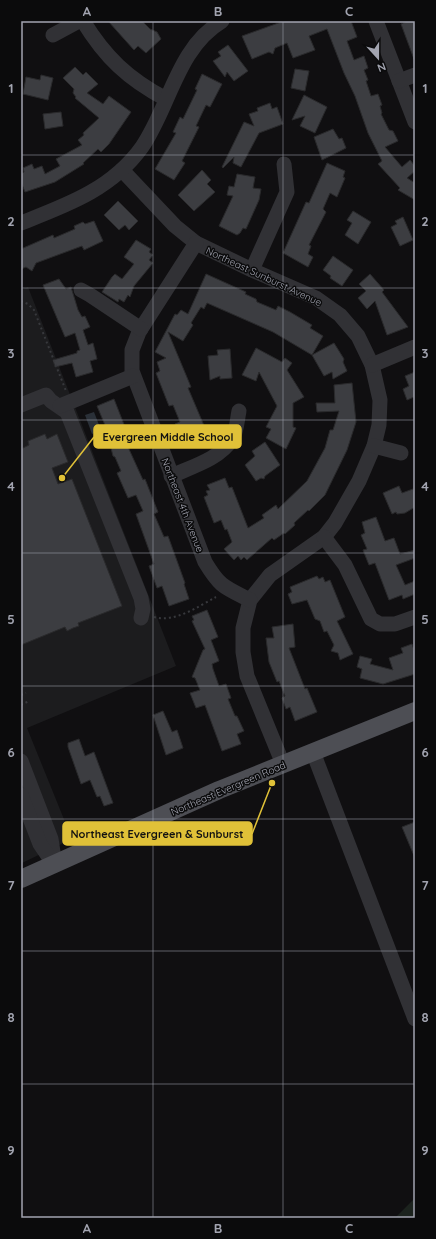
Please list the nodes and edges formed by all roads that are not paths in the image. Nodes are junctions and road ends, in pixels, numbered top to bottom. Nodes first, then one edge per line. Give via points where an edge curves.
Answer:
1 (79, 21) edge
2 (83, 21) edge
3 (222, 21) edge
4 (376, 21) edge
5 (53, 35) dead end
6 (415, 75) edge
7 (399, 81) junction
8 (166, 99) junction
9 (415, 122) edge
10 (284, 164) dead end
11 (122, 170) junction
12 (21, 223) edge
13 (196, 243) junction
14 (252, 270) junction
15 (81, 290) dead end
16 (140, 329) junction
17 (415, 347) edge
18 (372, 365) junction
19 (133, 376) junction
20 (62, 400) junction
21 (21, 405) edge
22 (239, 411) dead end
23 (374, 446) junction
24 (401, 453) dead end
25 (170, 476) junction
26 (324, 537) junction
27 (250, 600) junction
28 (145, 617) road end
29 (415, 617) edge
30 (415, 710) edge
31 (313, 752) junction
32 (21, 761) edge
33 (283, 764) junction
34 (21, 795) edge
35 (54, 865) junction
36 (21, 879) edge
37 (415, 1019) edge

1 - 5 street
2 - 8 street via 93,38 117,67 142,86
3 - 8 street via 199,40 186,58
4 - 7 street
6 - 7 street
7 - 9 street
8 - 11 street via 141,148
10 - 14 street via 287,192
11 - 12 street via 80,200
11 - 13 street, Northeast Sunburst Avenue via 175,226
13 - 14 street, Northeast Sunburst Avenue
13 - 16 street, Northeast 4th Avenue
14 - 18 street, Northeast Sunburst Avenue via 316,298 340,315 358,336
15 - 16 street
16 - 19 street, Northeast 4th Avenue via 132,350
17 - 18 street
18 - 23 street, Northeast Sunburst Avenue via 380,400 379,425
19 - 20 street
19 - 25 street, Northeast 4th Avenue
20 - 21 street via 51,401 46,395
20 - 28 street via 140,598
22 - 25 street via 233,438 225,449 204,462
23 - 24 street
23 - 26 street, Northeast Sunburst Avenue via 359,481
25 - 27 street, Northeast 4th Avenue via 214,578 224,588
26 - 27 street, Northeast Sunburst Avenue via 270,575
26 - 29 street via 348,570 371,619 380,624 395,624
27 - 33 street, Northeast Sunburst Avenue via 243,628 247,676
30 - 31 main road, Northeast Evergreen Road
31 - 33 main road, Northeast Evergreen Road
31 - 37 street
32 - 35 street via 51,839
33 - 35 main road, Northeast Evergreen Road via 219,790
34 - 35 street via 40,844
35 - 36 main road, Northeast Evergreen Road

